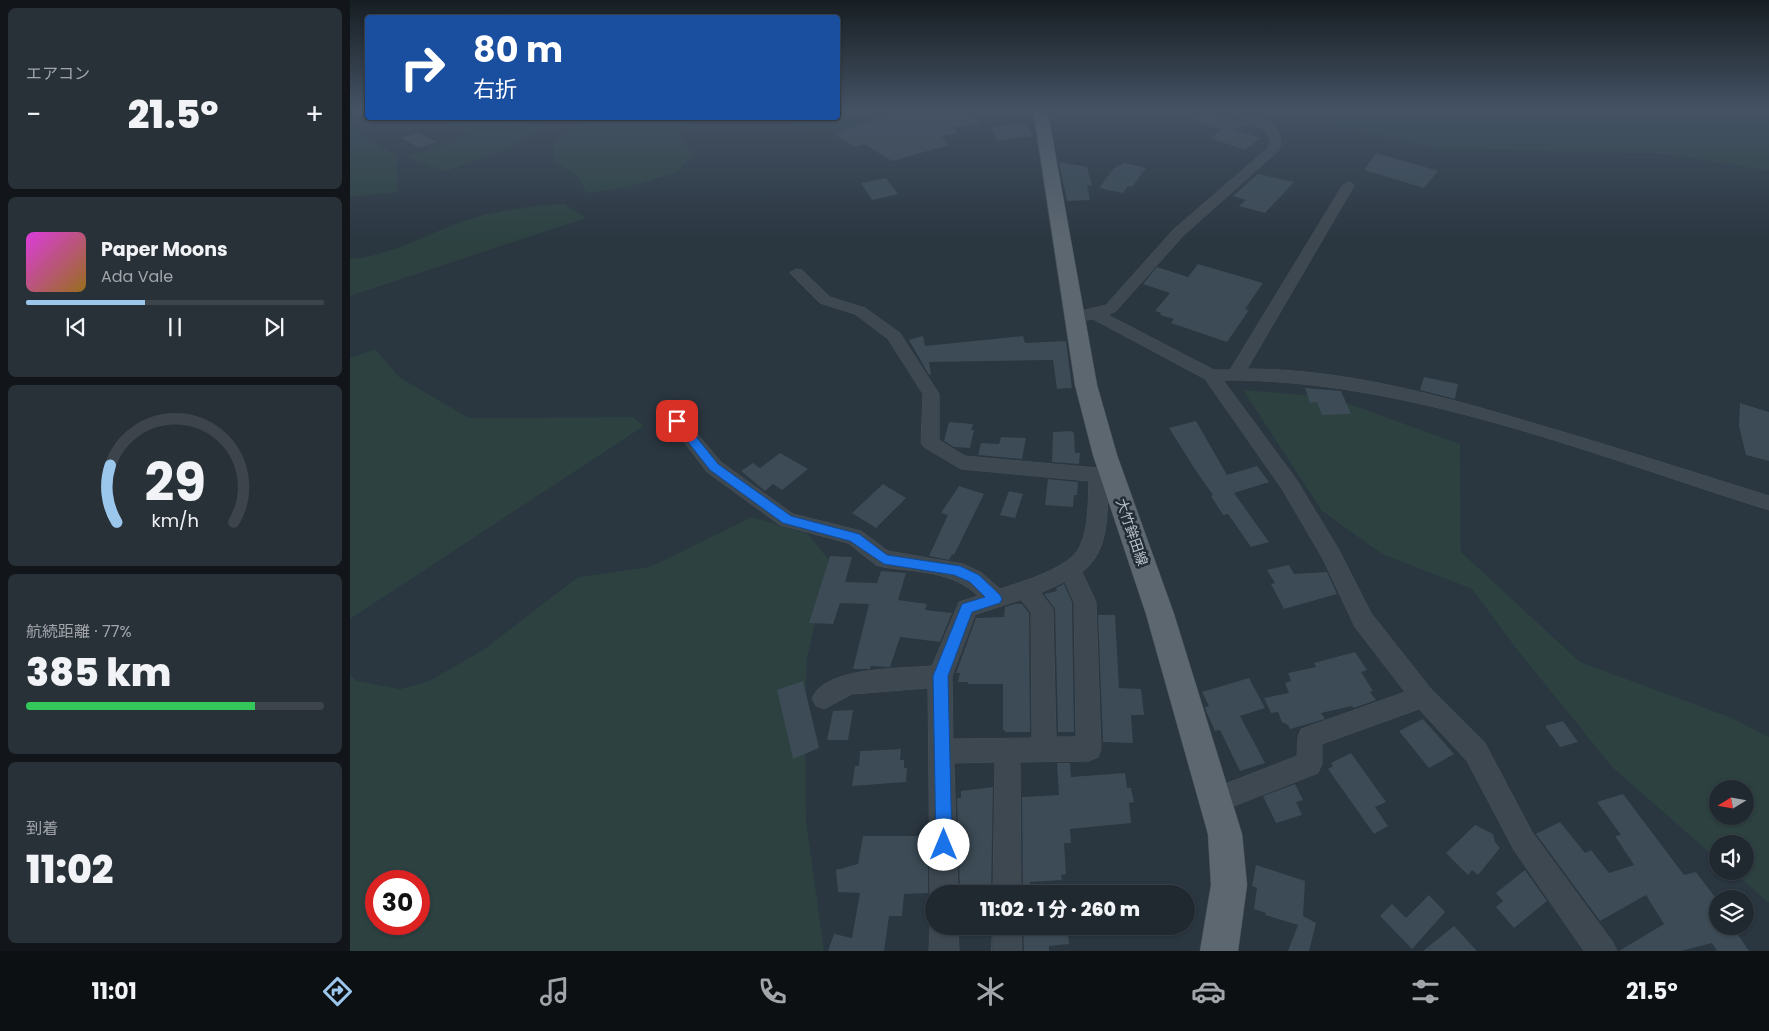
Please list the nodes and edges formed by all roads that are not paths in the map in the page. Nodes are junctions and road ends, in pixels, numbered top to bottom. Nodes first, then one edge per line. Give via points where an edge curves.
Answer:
1 (1049, 152) edge
2 (1270, 152) edge
3 (1348, 186) dead end
4 (797, 273) dead end
5 (1084, 316) junction
6 (1236, 374) junction
7 (1211, 375) junction
8 (677, 421) dead end
9 (1105, 476) junction
10 (1769, 503) edge
11 (1070, 569) junction
12 (1025, 590) junction
13 (996, 599) junction
14 (940, 676) junction
15 (1423, 697) junction
16 (824, 698) dead end
17 (1008, 750) junction
18 (1044, 750) junction
19 (942, 751) junction
20 (1216, 800) junction
21 (944, 885) edge
22 (1007, 885) edge
23 (944, 935) edge
24 (1007, 935) edge
25 (944, 951) edge
26 (1007, 951) edge
27 (1219, 951) edge
28 (1602, 951) edge

1 - 5 main road, 大竹鉾田線
2 - 5 street via 1178,233 1111,308
3 - 6 street
4 - 9 street via 825,300 860,311 894,336 931,394 930,443 961,462
5 - 7 street
5 - 9 main road, 大竹鉾田線 via 1086,385
6 - 7 street
6 - 10 street via 1305,379 1421,397 1513,422
7 - 15 street via 1288,484 1332,556 1363,620
8 - 13 street via 714,467 787,520 854,537 884,559 956,570 975,579
9 - 11 street via 1089,552 1078,566
9 - 20 main road, 大竹鉾田線 via 1160,614
11 - 12 street
11 - 18 street via 1085,602 1089,750
12 - 13 street
12 - 18 street via 1042,609
13 - 14 street via 967,608
14 - 16 street via 849,684
14 - 19 street
15 - 20 street via 1310,737 1309,764
15 - 28 street via 1476,752 1523,841
17 - 18 street
17 - 19 street
17 - 22 street
19 - 21 street
20 - 27 main road, 大竹鉾田線 via 1226,834 1229,885
23 - 25 street
24 - 26 street

